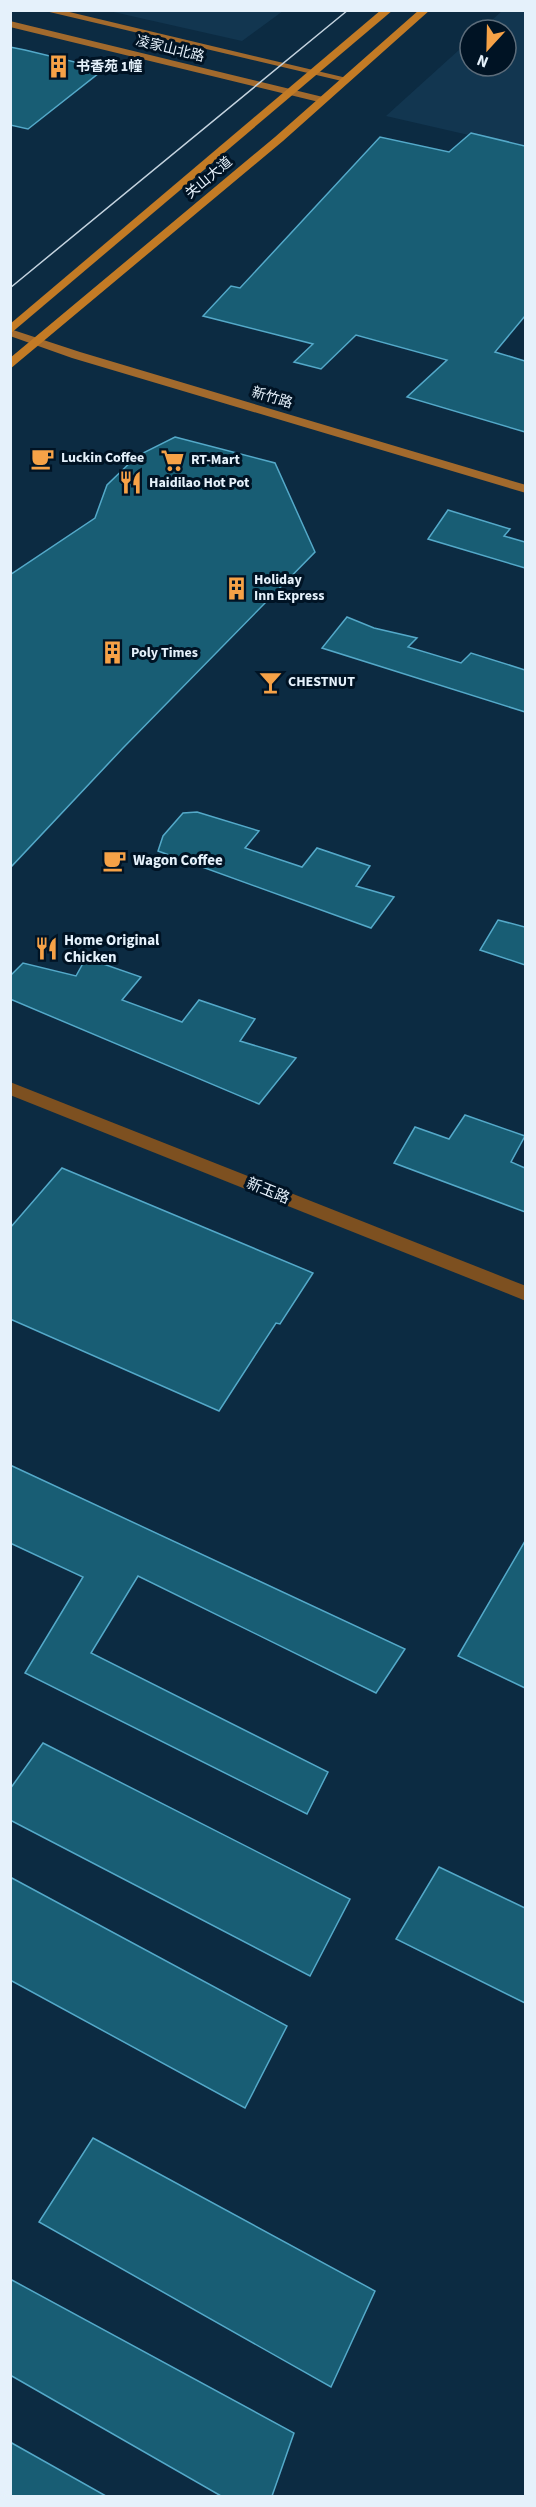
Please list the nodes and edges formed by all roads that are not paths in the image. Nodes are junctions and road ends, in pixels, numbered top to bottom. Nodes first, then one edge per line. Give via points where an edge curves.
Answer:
1 (46, 10) edge
2 (388, 10) edge
3 (425, 10) edge
4 (10, 24) edge
5 (317, 73) junction
6 (346, 79) junction
7 (294, 93) junction
8 (323, 100) junction
9 (10, 331) edge
10 (38, 341) junction
11 (10, 365) edge
12 (525, 489) edge
13 (10, 1088) edge
14 (525, 1294) edge

1 - 5 main road
2 - 5 main road, 关山大道
3 - 6 main road, 关山大道
4 - 7 main road, 凌家山北路
5 - 6 main road
5 - 7 main road, 关山大道
6 - 8 main road, 关山大道
7 - 8 main road, 凌家山北路
7 - 9 main road, 关山大道
8 - 10 main road, 关山大道
9 - 10 main road, 新竹路
10 - 11 main road, 关山大道
10 - 12 main road, 新竹路
13 - 14 street, 新玉路

